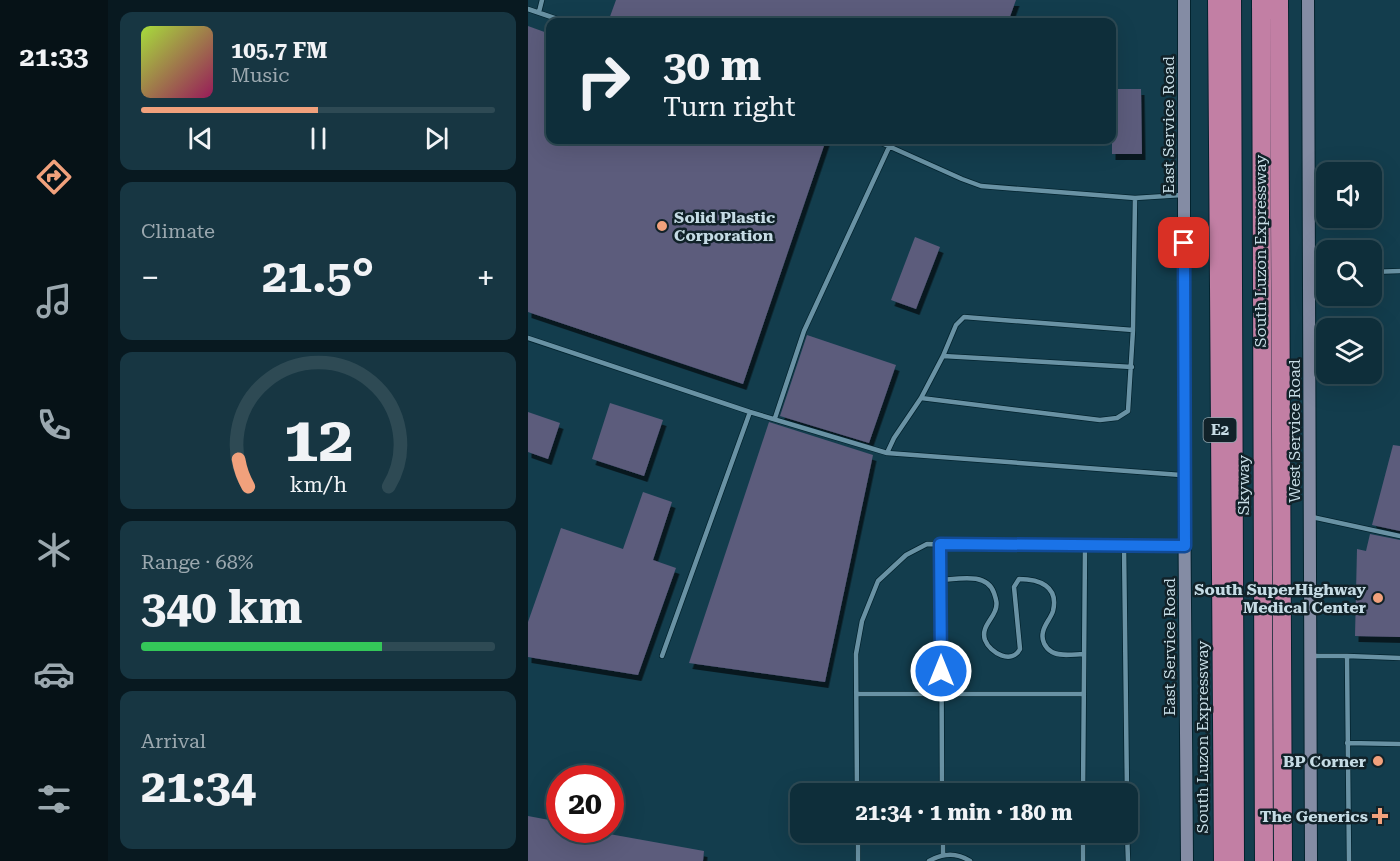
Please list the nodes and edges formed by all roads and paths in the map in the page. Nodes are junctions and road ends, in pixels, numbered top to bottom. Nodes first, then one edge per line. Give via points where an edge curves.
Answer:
1 (542, 0) edge
2 (1184, 0) edge
3 (1217, 0) edge
4 (1232, 0) edge
5 (1261, 0) edge
6 (1278, 0) edge
7 (1308, 0) edge
8 (528, 9) edge
9 (539, 12) junction
10 (555, 18) edge
11 (887, 144) edge
12 (890, 145) junction
13 (1184, 195) junction
14 (1135, 198) junction
15 (1400, 271) edge
16 (1382, 272) edge
17 (1309, 275) junction
18 (1316, 275) edge
19 (1133, 330) junction
20 (528, 338) edge
21 (943, 356) junction
22 (1132, 367) junction
23 (921, 398) junction
24 (750, 412) junction
25 (775, 418) junction
26 (887, 453) junction
27 (1184, 475) junction
28 (1311, 516) junction
29 (1400, 536) edge
30 (940, 544) junction
31 (1085, 545) junction
32 (1124, 545) junction
33 (1185, 546) junction
34 (940, 580) junction
35 (1084, 654) junction
36 (662, 656) dead end
37 (1310, 656) junction
38 (1347, 656) junction
39 (1400, 658) edge
40 (857, 694) junction
41 (942, 694) junction
42 (1084, 694) junction
43 (1347, 742) junction
44 (1400, 744) edge
45 (858, 783) edge
46 (942, 783) edge
47 (1083, 783) edge
48 (1127, 783) edge
49 (858, 843) edge
50 (943, 843) edge
51 (1083, 843) edge
52 (1127, 843) edge
53 (943, 855) junction
54 (858, 861) edge
55 (929, 861) edge
56 (970, 861) edge
57 (1083, 861) edge
58 (1128, 861) edge
59 (1187, 861) edge
60 (1223, 861) edge
61 (1235, 861) edge
62 (1264, 861) edge
63 (1283, 861) edge
64 (1311, 861) edge
65 (1349, 861) edge

1 - 9 lane
2 - 13 main road, East Service Road
3 - 60 highway, South Luzon Expressway / E2
4 - 61 highway, Skyway / E2
5 - 62 highway, Skyway
6 - 63 highway, South Luzon Expressway
7 - 17 main road, West Service Road
8 - 9 lane
9 - 10 lane
11 - 12 lane
12 - 14 lane via 981,186
12 - 25 lane via 804,331
13 - 14 lane
13 - 27 main road, East Service Road
14 - 19 lane
15 - 16 lane
17 - 18 lane
17 - 28 main road, West Service Road
19 - 21 lane via 964,317 956,325
19 - 22 lane
20 - 24 lane
21 - 22 lane
21 - 23 lane
22 - 23 lane via 1128,411 1118,418 1100,420
23 - 26 lane
24 - 25 lane
24 - 36 lane
25 - 26 lane
26 - 27 lane
27 - 33 main road, East Service Road
28 - 29 lane
28 - 37 main road, West Service Road
30 - 31 lane
30 - 34 lane
30 - 40 lane via 927,544 906,555 878,581 862,621 856,654
31 - 32 lane
31 - 35 lane
32 - 33 lane
32 - 48 lane
33 - 59 main road, East Service Road
34 - 35 lane via 972,578 985,580 992,587 997,603 984,637 989,649 999,656 1014,656 1020,649 1014,587 1019,579 1035,579 1048,587 1054,598 1043,641 1051,651
34 - 41 lane
35 - 42 lane
37 - 38 lane
37 - 64 main road, West Service Road
38 - 39 lane
38 - 43 lane
40 - 41 lane
40 - 45 lane
41 - 42 lane
41 - 46 lane
42 - 47 lane
43 - 44 lane
43 - 65 lane
49 - 54 lane
50 - 53 lane
51 - 57 lane
52 - 58 lane
53 - 55 lane
53 - 56 lane

